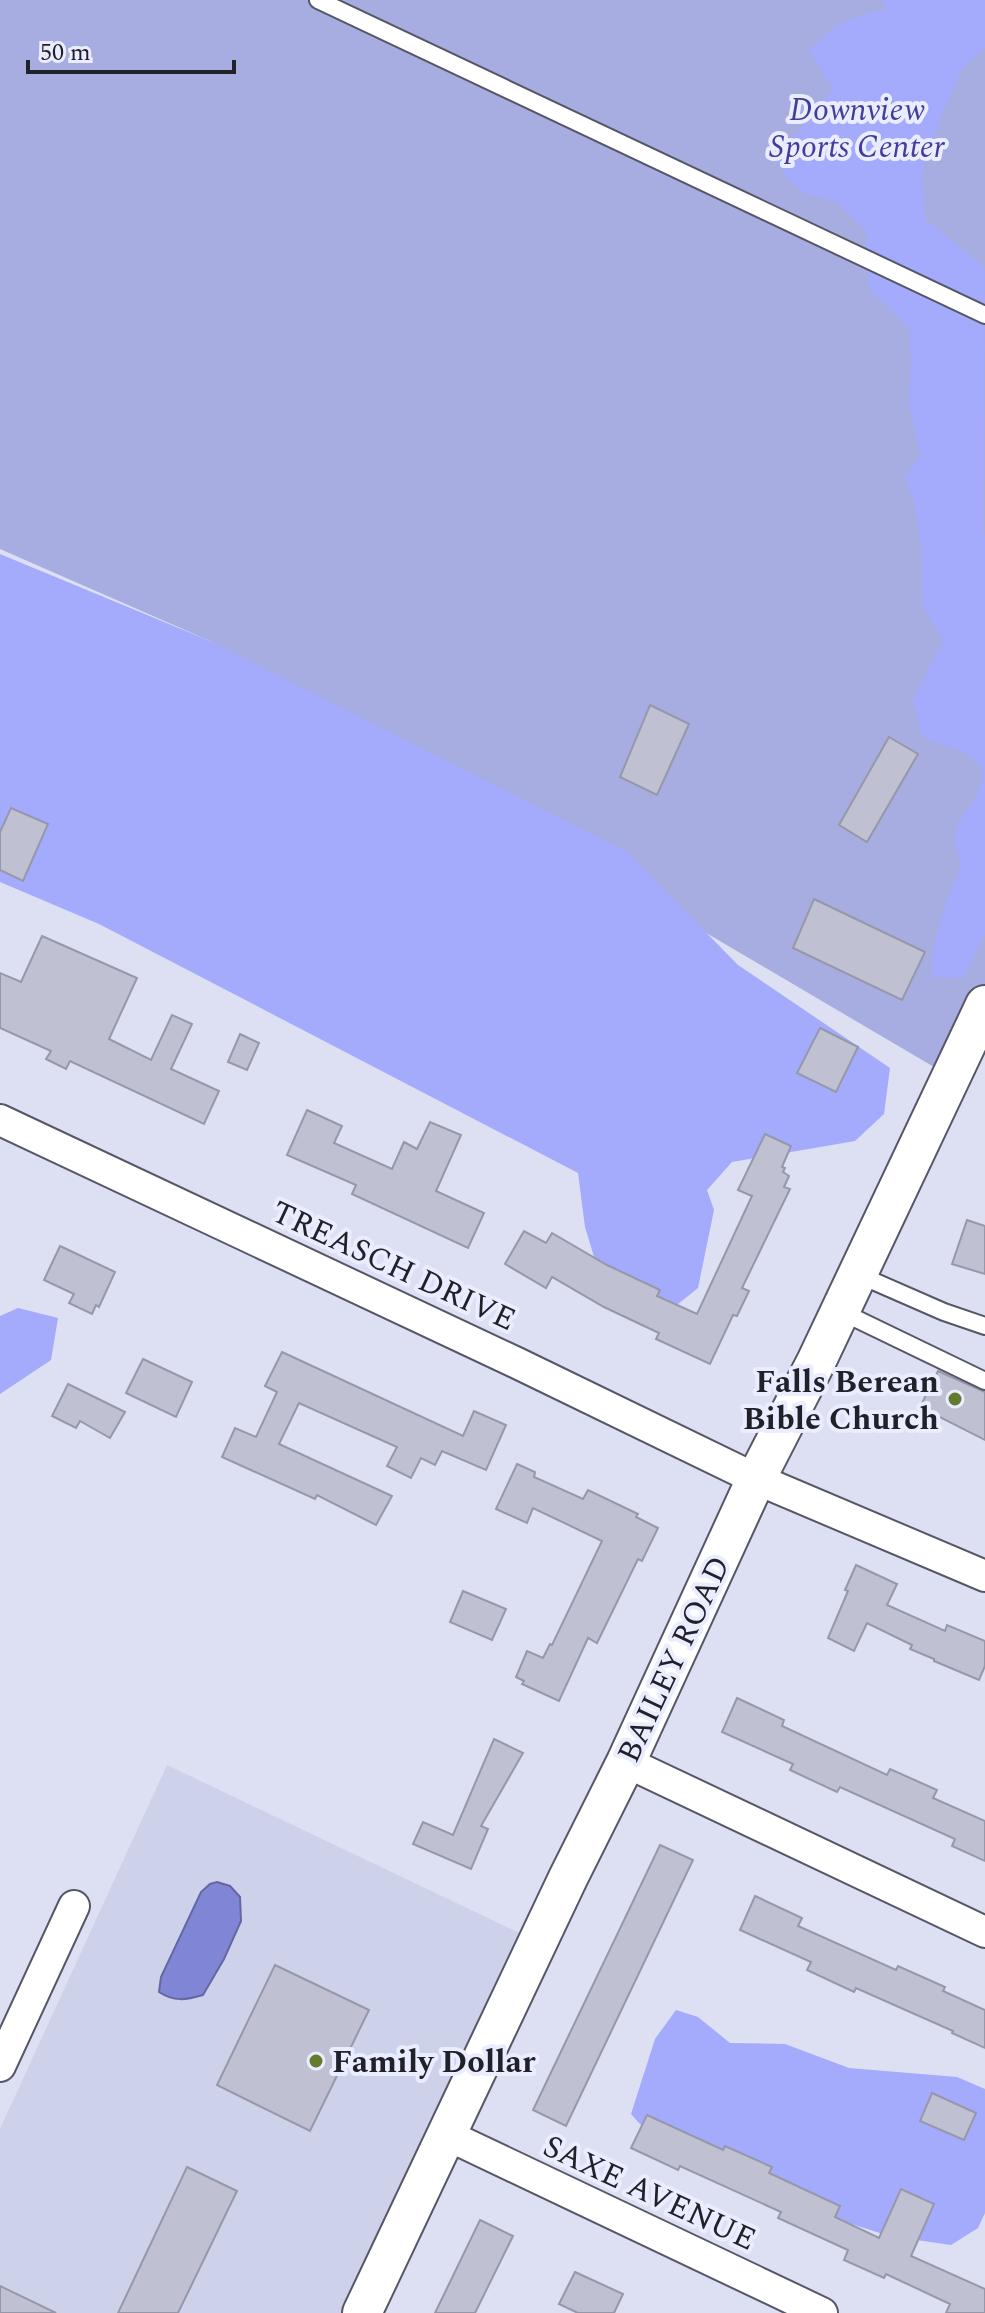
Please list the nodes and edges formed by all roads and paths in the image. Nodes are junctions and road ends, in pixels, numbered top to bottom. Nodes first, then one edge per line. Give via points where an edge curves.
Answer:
1 (318, 0) edge
2 (985, 315) edge
3 (985, 1005) edge
4 (0, 1120) edge
5 (857, 1274) junction
6 (840, 1311) junction
7 (985, 1326) edge
8 (985, 1381) edge
9 (756, 1479) junction
10 (985, 1576) edge
11 (626, 1762) junction
12 (74, 1906) dead end
13 (985, 1932) edge
14 (0, 2066) edge
15 (447, 2135) junction
16 (362, 2313) edge
17 (822, 2313) edge

1 - 2 lane
3 - 5 street, BAILEY ROAD
4 - 9 street, TREASCH DRIVE
5 - 6 street, BAILEY ROAD
5 - 7 lane
6 - 8 lane
6 - 9 street, BAILEY ROAD
9 - 10 street, TREASCH DRIVE
9 - 11 street, BAILEY ROAD
11 - 13 street
11 - 15 street, BAILEY ROAD
12 - 14 street
15 - 16 street, BAILEY ROAD
15 - 17 street, SAXE AVENUE

